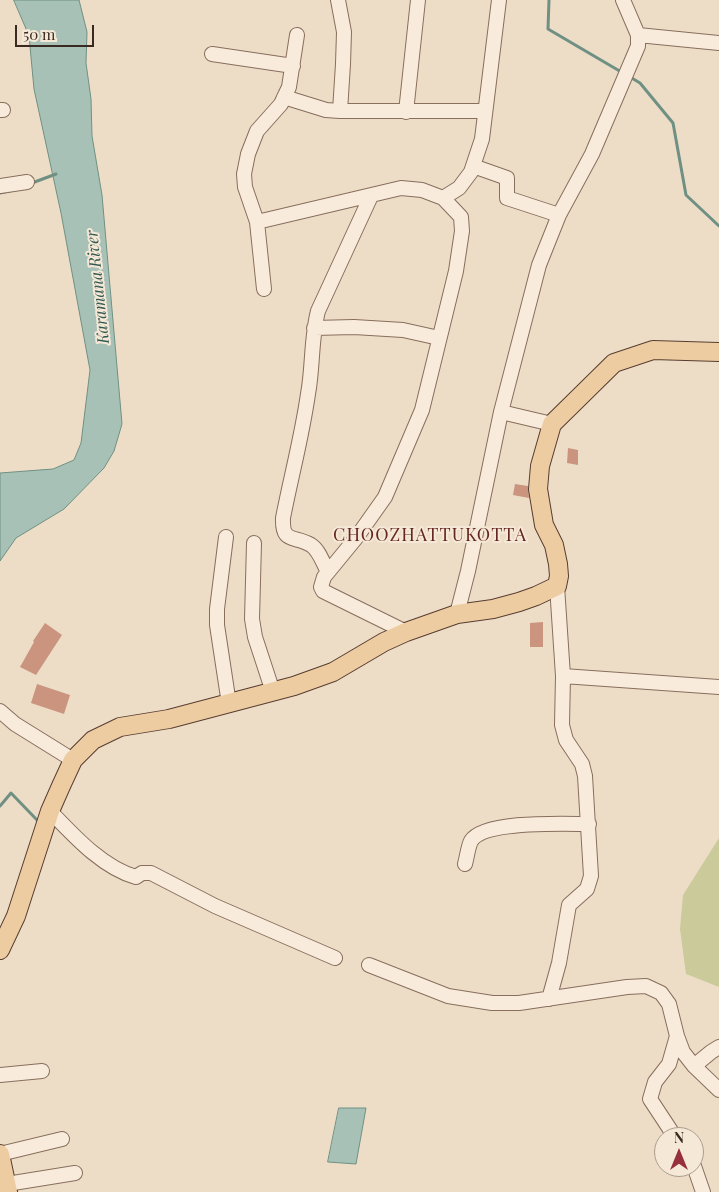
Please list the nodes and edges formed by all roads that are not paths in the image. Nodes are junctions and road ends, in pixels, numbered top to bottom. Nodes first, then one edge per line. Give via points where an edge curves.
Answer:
1 (338, 0) edge
2 (418, 0) edge
3 (499, 0) edge
4 (623, 0) edge
5 (297, 35) dead end
6 (638, 35) junction
7 (719, 43) edge
8 (212, 54) dead end
9 (293, 66) junction
10 (284, 97) junction
11 (340, 111) junction
12 (486, 111) junction
13 (406, 112) junction
14 (473, 166) junction
15 (27, 182) dead end
16 (0, 186) edge
17 (371, 196) junction
18 (443, 198) junction
19 (559, 215) junction
20 (257, 222) junction
21 (264, 289) dead end
22 (314, 328) junction
23 (439, 338) junction
24 (719, 352) edge
25 (501, 412) junction
26 (552, 424) junction
27 (226, 537) dead end
28 (254, 543) dead end
29 (328, 572) junction
30 (557, 586) junction
31 (457, 614) junction
32 (406, 632) junction
33 (563, 676) junction
34 (719, 688) edge
35 (273, 692) junction
36 (229, 704) junction
37 (0, 711) edge
38 (73, 760) junction
39 (50, 812) junction
40 (589, 824) junction
41 (465, 864) dead end
42 (0, 950) edge
43 (335, 958) dead end
44 (369, 965) dead end
45 (549, 999) junction
46 (676, 1036) junction
47 (719, 1047) edge
48 (694, 1066) junction
49 (42, 1071) dead end
50 (0, 1075) edge
51 (719, 1090) edge
52 (668, 1127) edge
53 (62, 1139) dead end
54 (0, 1154) edge
55 (75, 1172) dead end
56 (698, 1177) edge
57 (8, 1188) edge
58 (703, 1192) edge

1 - 11 street via 344,32
2 - 13 street
3 - 12 street
4 - 6 street
5 - 9 street
6 - 7 street
6 - 19 street via 633,60 592,154
8 - 9 street
9 - 10 street
10 - 11 street
10 - 20 street via 257,131 245,167 245,186
11 - 13 street
12 - 13 street
12 - 14 street via 482,139
14 - 18 street via 459,188
14 - 19 street via 507,178 507,198
15 - 16 street
17 - 18 street via 401,188 422,190
17 - 20 street
17 - 22 street via 326,291
18 - 23 street via 461,217 462,231 456,271
19 - 25 street via 534,283
20 - 21 street
22 - 23 street via 403,330
22 - 29 street via 308,397 282,529 287,537 311,545
23 - 29 street via 422,410 385,497
24 - 26 main road via 653,350 614,363
25 - 26 street
25 - 31 street
26 - 30 main road via 540,466 538,489 544,525 554,545 558,564
27 - 36 street via 217,625
28 - 35 street via 252,619
29 - 32 street via 322,582 323,591
30 - 31 main road via 519,602
30 - 33 street
31 - 32 main road
32 - 35 main road via 333,672
33 - 34 street
33 - 40 street via 562,725 566,740 582,764
35 - 36 main road
36 - 38 main road via 114,729 93,740
37 - 38 street
38 - 39 main road
39 - 42 main road via 16,916
39 - 43 street via 84,846 127,875 136,877 151,873 215,906
40 - 41 street via 502,827 481,833 472,841
40 - 45 street via 591,876 587,889 569,904
44 - 45 street via 448,996 492,1003
45 - 46 street via 646,986 661,993 669,1004
46 - 48 street
46 - 52 street via 669,1064 655,1082 650,1099
47 - 48 street
48 - 51 street
49 - 50 street
53 - 54 street
54 - 57 main road
55 - 57 street
56 - 58 street

